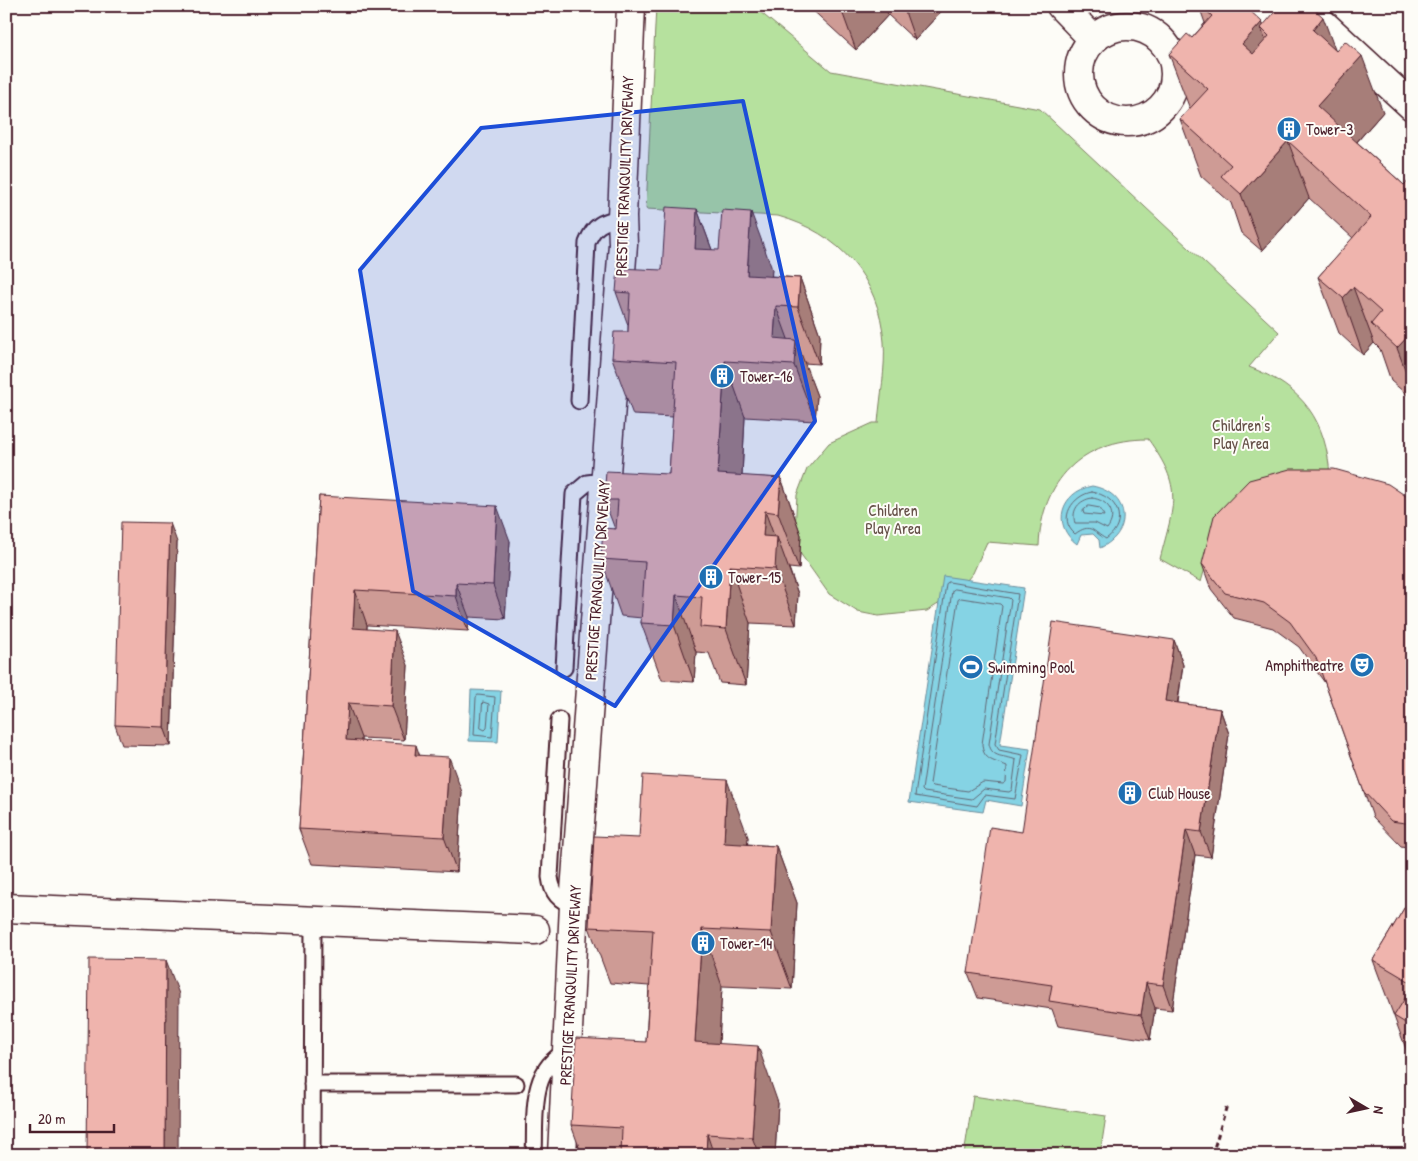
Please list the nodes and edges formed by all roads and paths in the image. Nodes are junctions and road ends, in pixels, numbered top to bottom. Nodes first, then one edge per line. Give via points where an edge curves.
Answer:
1 (631, 6) edge
2 (1061, 6) edge
3 (1093, 39) junction
4 (1173, 59) junction
5 (1412, 106) edge
6 (622, 217) junction
7 (579, 401) dead end
8 (604, 481) junction
9 (564, 668) dead end
10 (559, 720) dead end
11 (574, 906) junction
12 (6, 908) edge
13 (313, 921) junction
14 (535, 930) dead end
15 (567, 1051) junction
16 (312, 1084) junction
17 (516, 1084) dead end
18 (1227, 1105) dead end
19 (312, 1155) edge
20 (534, 1155) edge
21 (562, 1155) edge
22 (1212, 1155) edge

1 - 6 street, PRESTIGE TRANQUILITY DRIVEWAY
2 - 3 street
3 - 4 street via 1117,26 1145,29 1157,36
3 - 4 street via 1079,68 1079,84 1095,111 1124,123 1155,114 1166,102 1173,88
4 - 5 street via 1262,13 1289,14 1321,22
6 - 7 lane via 600,223 587,243
6 - 8 street, PRESTIGE TRANQUILITY DRIVEWAY via 623,244
8 - 9 lane via 587,483 574,494
8 - 11 street, PRESTIGE TRANQUILITY DRIVEWAY
10 - 11 lane via 550,877 556,895
11 - 15 street, PRESTIGE TRANQUILITY DRIVEWAY
12 - 13 street
13 - 14 street
13 - 16 lane
15 - 20 lane via 551,1061 540,1077
15 - 21 street, PRESTIGE TRANQUILITY DRIVEWAY
16 - 17 lane
16 - 19 lane
18 - 22 path

